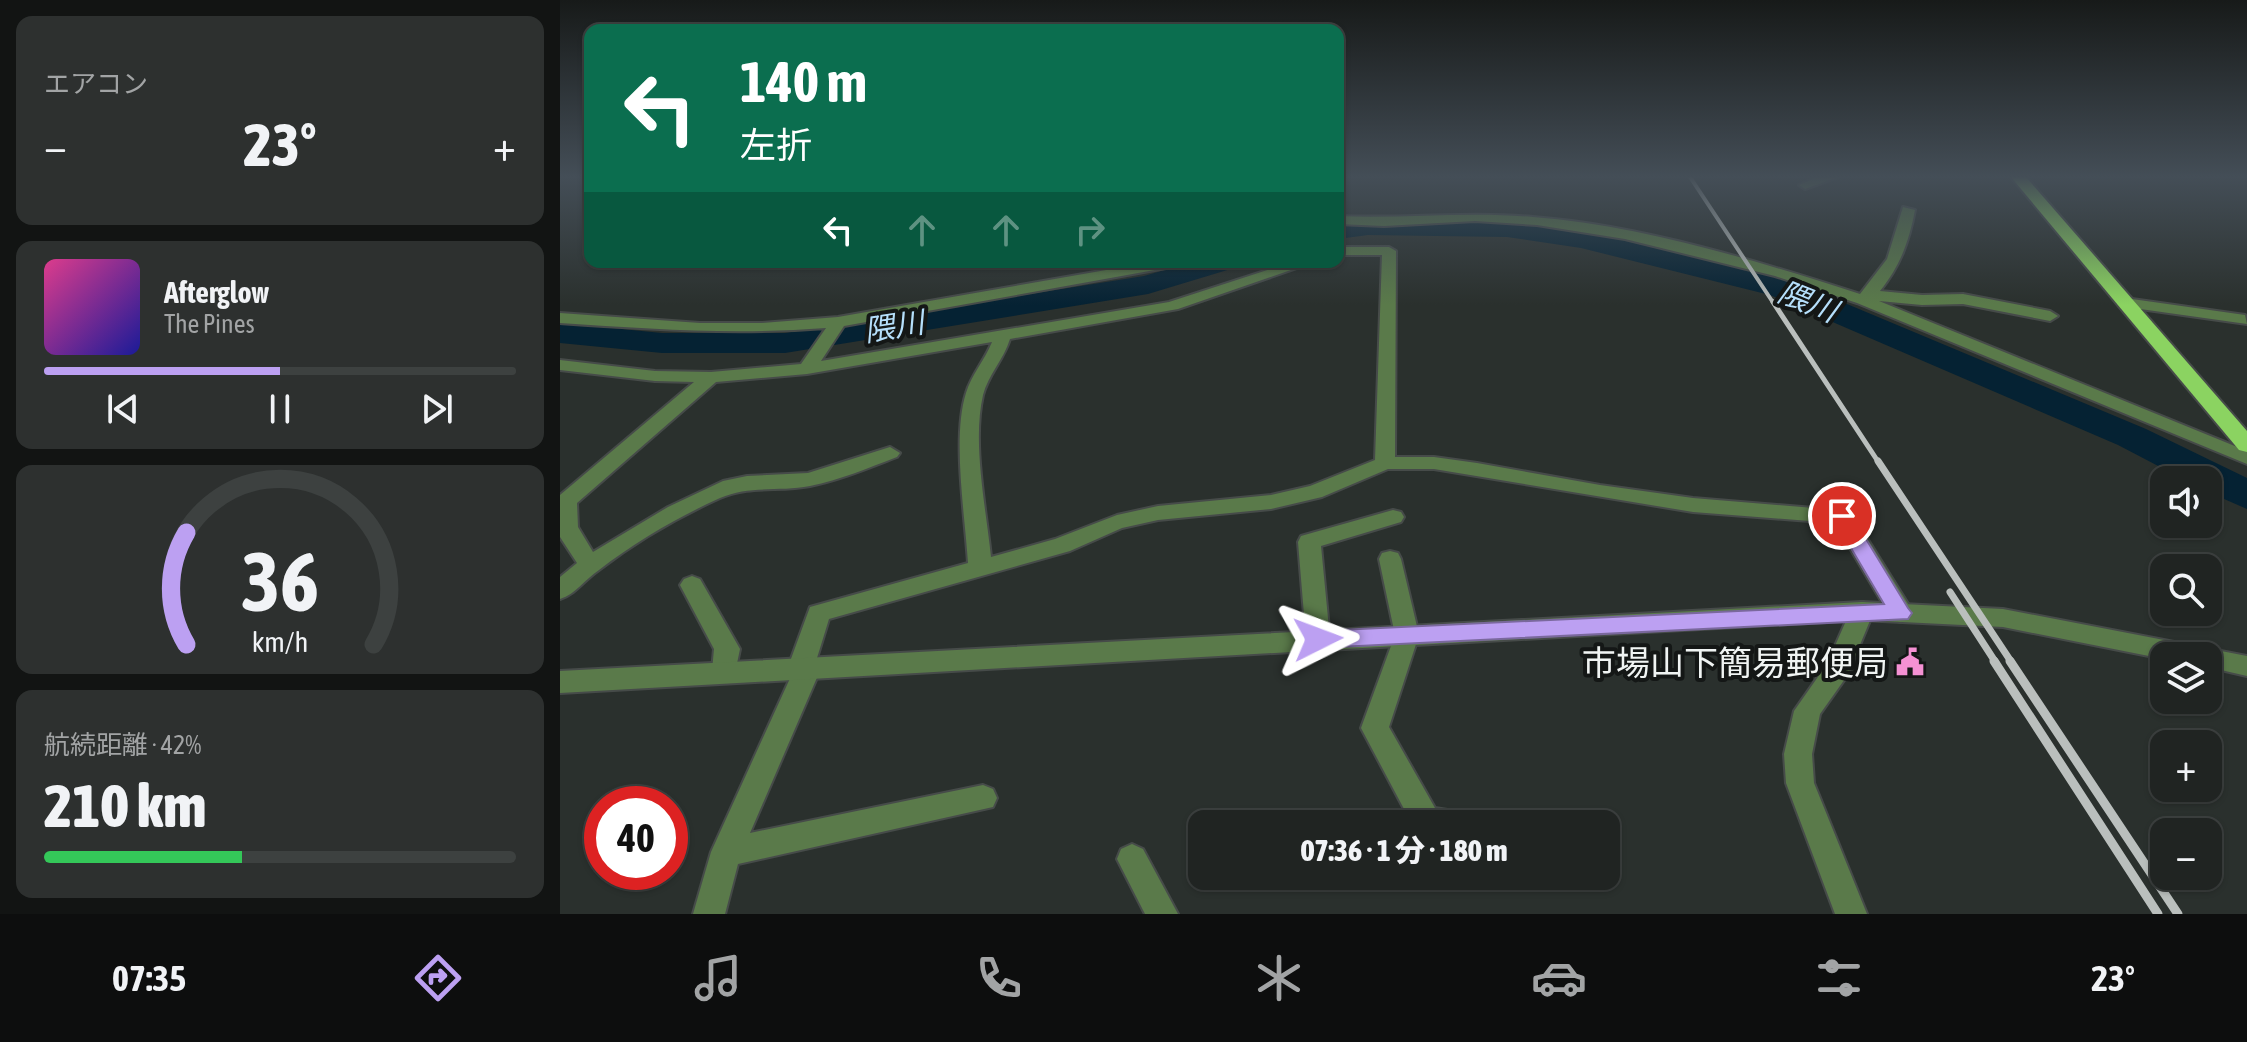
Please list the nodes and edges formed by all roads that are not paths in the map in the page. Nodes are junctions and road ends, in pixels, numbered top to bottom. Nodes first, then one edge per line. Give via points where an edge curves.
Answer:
1 (1508, 220) edge
2 (1906, 220) edge
3 (2054, 220) edge
4 (1344, 251) edge
5 (1145, 268) edge
6 (1289, 268) edge
7 (1866, 298) junction
8 (2125, 303) junction
9 (2050, 316) dead end
10 (560, 318) edge
11 (2245, 320) edge
12 (835, 326) junction
13 (1002, 336) junction
14 (560, 365) edge
15 (807, 369) junction
16 (711, 377) junction
17 (2247, 445) edge
18 (890, 453) dead end
19 (2247, 458) edge
20 (1385, 463) junction
21 (1393, 517) dead end
22 (1390, 559) dead end
23 (590, 564) junction
24 (980, 566) junction
25 (692, 585) dead end
26 (560, 590) edge
27 (1862, 611) junction
28 (1901, 613) junction
29 (1407, 635) junction
30 (1318, 639) junction
31 (2150, 646) edge
32 (2222, 660) edge
33 (805, 666) junction
34 (2247, 666) edge
35 (725, 671) junction
36 (560, 682) edge
37 (983, 798) dead end
38 (1420, 810) edge
39 (726, 852) junction
40 (1132, 859) dead end
41 (709, 914) edge
42 (1162, 914) edge
43 (1851, 914) edge

1 - 7 street via 1625,235
2 - 7 street via 1901,248
3 - 8 highway
4 - 20 street via 1389,251
5 - 12 street
6 - 13 street via 1172,306
7 - 9 street via 1963,299
7 - 19 street
8 - 11 street
8 - 17 highway
10 - 12 street via 700,328
12 - 15 street
13 - 15 street
13 - 24 street via 974,393 971,418
14 - 16 street
15 - 16 street
16 - 23 street via 567,500 563,525
18 - 23 street via 795,482 755,480 730,486
20 - 24 street via 1315,492 1117,522 1062,545
20 - 28 street via 1463,467 1693,505 1842,516
21 - 30 street via 1309,542
22 - 29 street
23 - 26 street
24 - 33 street via 819,613
25 - 35 street via 727,649
27 - 28 street
27 - 29 street
27 - 43 street via 1838,669 1807,711 1798,754 1800,783
28 - 31 street via 2003,618
29 - 30 street
29 - 38 street via 1375,728
30 - 33 street
32 - 34 street
33 - 35 street
33 - 39 street
35 - 36 street
37 - 39 street
39 - 41 street
40 - 42 street

